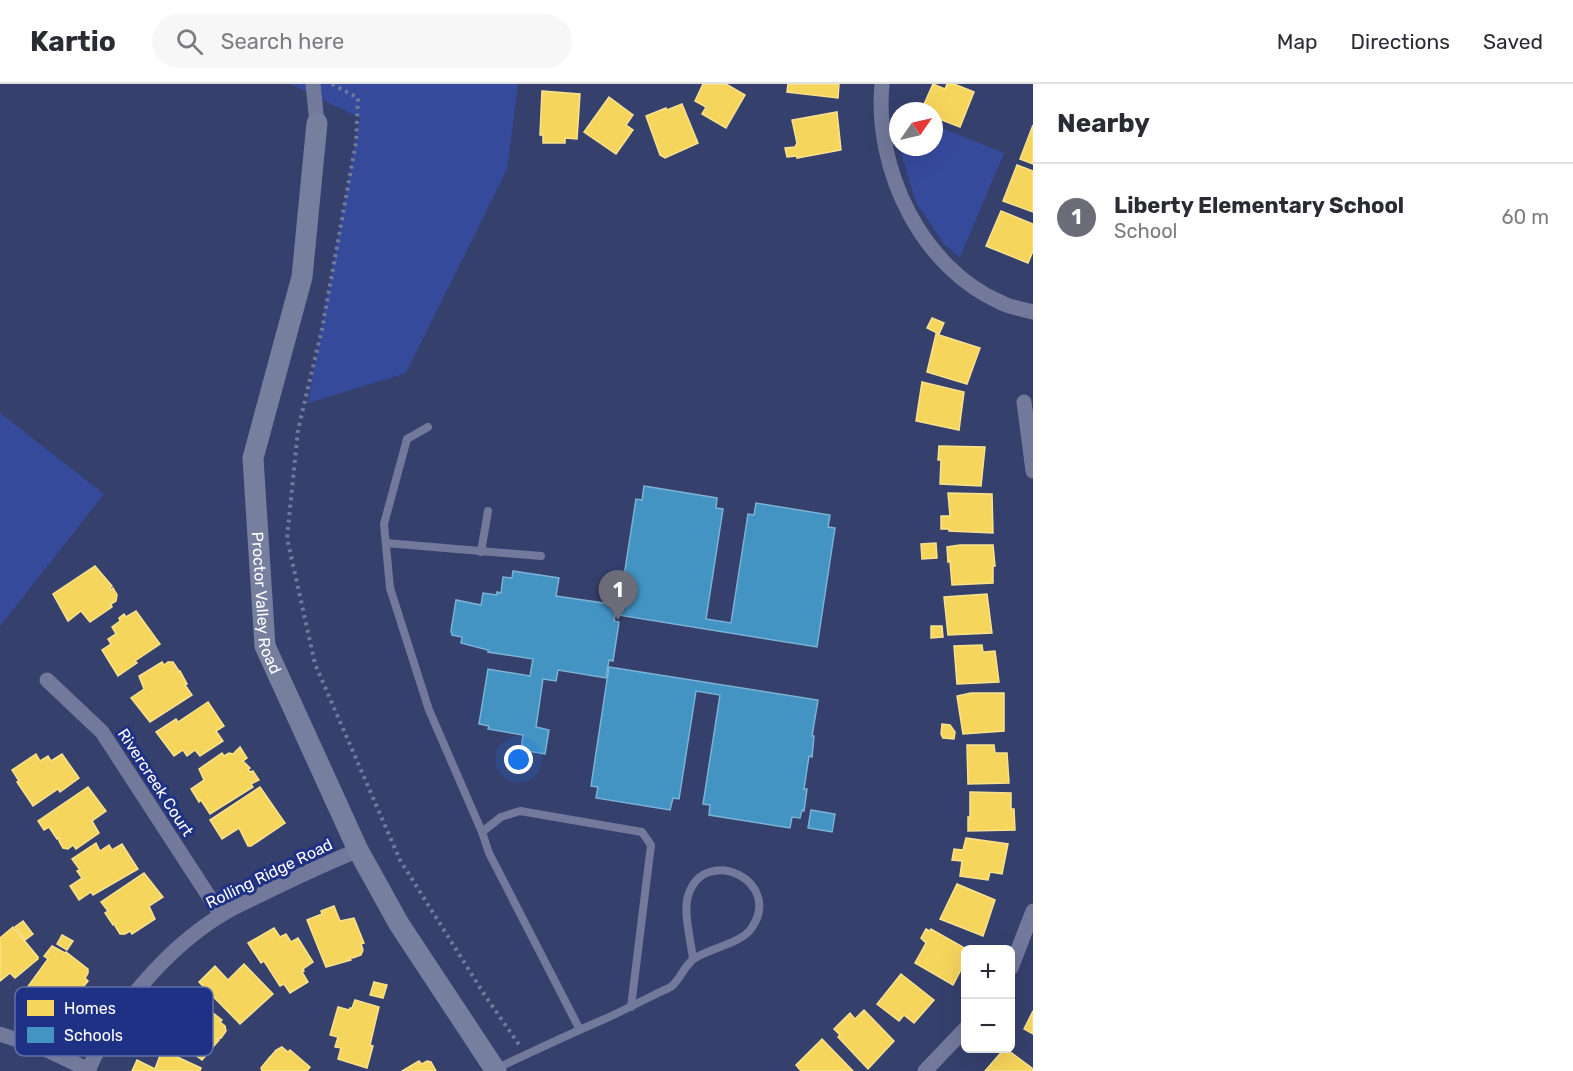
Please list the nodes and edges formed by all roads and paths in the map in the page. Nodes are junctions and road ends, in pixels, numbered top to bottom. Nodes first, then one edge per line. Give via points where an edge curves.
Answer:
1 (313, 84) edge
2 (332, 84) edge
3 (882, 84) edge
4 (317, 123) joint
5 (1033, 312) edge
6 (1024, 402) dead end
7 (428, 426) dead end
8 (1033, 471) edge
9 (488, 510) dead end
10 (386, 543) junction
11 (481, 552) junction
12 (540, 556) dead end
13 (47, 680) dead end
14 (482, 832) junction
15 (358, 850) junction
16 (1033, 911) edge
17 (221, 915) junction
18 (1015, 958) edge
19 (693, 959) junction
20 (142, 987) edge
21 (631, 1007) junction
22 (580, 1030) junction
23 (961, 1033) edge
24 (0, 1034) edge
25 (15, 1039) edge
26 (526, 1055) junction
27 (60, 1056) edge
28 (94, 1056) edge
29 (495, 1070) edge
30 (88, 1071) edge
31 (925, 1071) edge

1 - 4 street, Proctor Valley Road
2 - 26 path via 358,98 356,142 298,430 287,538 315,664 400,860
3 - 5 street via 883,135 888,159 916,226 946,262 982,292 1003,304
4 - 15 street, Proctor Valley Road via 302,277 253,458 265,646
6 - 8 street
7 - 10 lane via 407,439 384,524
9 - 11 lane
10 - 11 lane
10 - 14 lane via 390,588 429,710
11 - 12 lane
13 - 17 street, Rivercreek Court via 102,732
14 - 21 lane via 501,817 520,812 642,832 651,845
14 - 22 lane via 489,853
15 - 17 street, Rolling Ridge Road
15 - 29 street, Proctor Valley Road via 399,924
16 - 18 street
17 - 20 street, Rolling Ridge Road via 180,944
19 - 19 lane via 739,939 756,922 758,897 744,877 723,870 711,872 693,885 686,906
19 - 21 lane via 672,986
21 - 22 lane
22 - 26 lane
23 - 31 street
24 - 25 street
26 - 29 lane
27 - 30 street
28 - 30 street, Rolling Ridge Road

